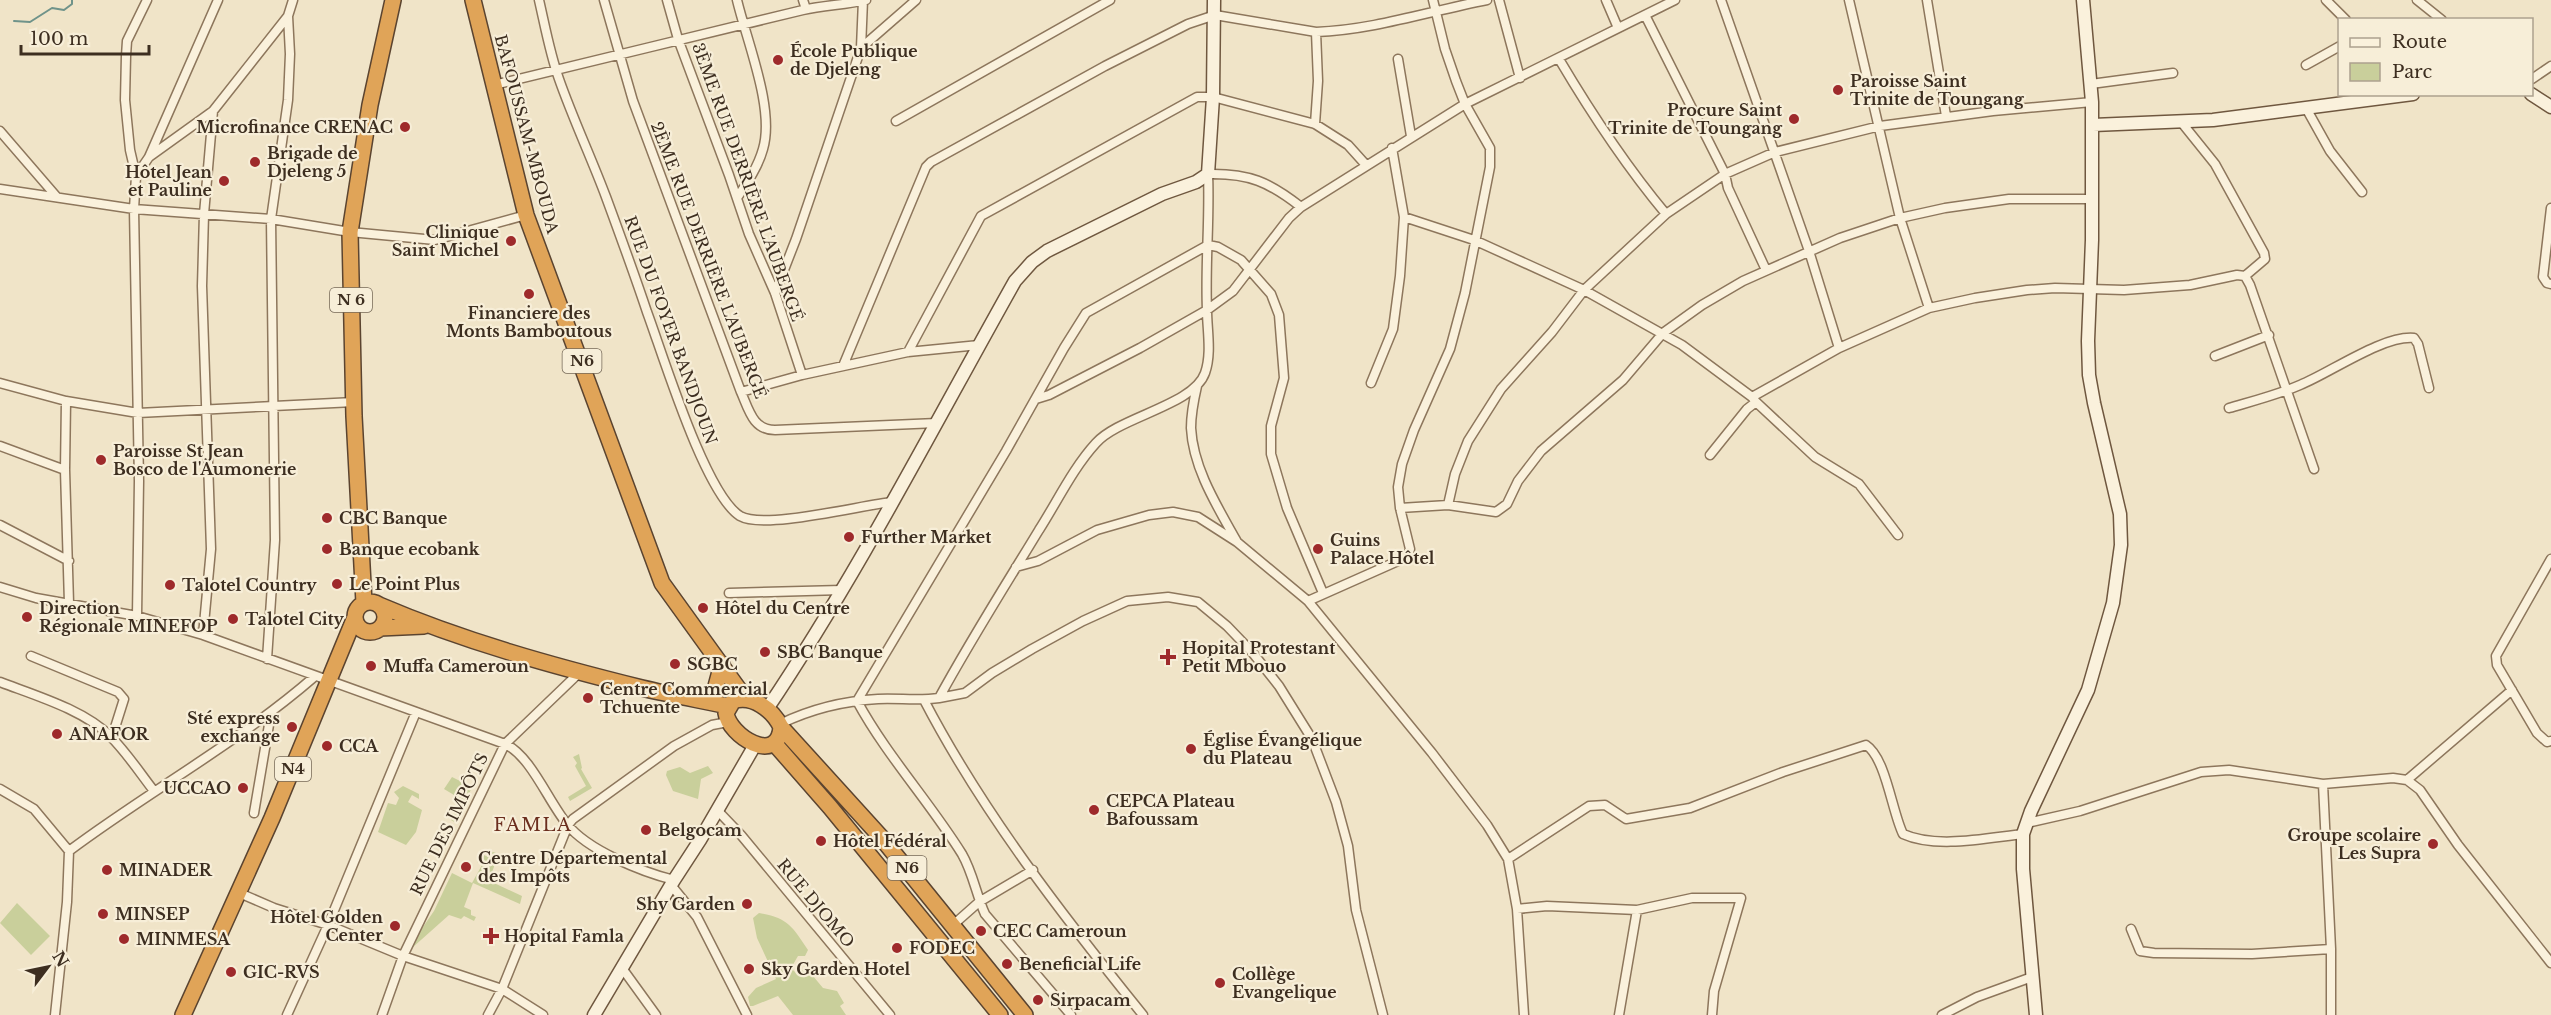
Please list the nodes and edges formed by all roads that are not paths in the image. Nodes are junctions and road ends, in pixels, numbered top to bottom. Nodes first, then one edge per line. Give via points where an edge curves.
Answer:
1 (147, 0) edge
2 (218, 0) edge
3 (292, 0) edge
4 (393, 0) edge
5 (473, 0) edge
6 (539, 0) edge
7 (604, 0) edge
8 (667, 0) edge
9 (737, 0) edge
10 (864, 0) edge
11 (916, 0) edge
12 (1110, 0) edge
13 (1214, 0) edge
14 (1433, 0) edge
15 (1486, 0) edge
16 (1499, 0) edge
17 (1606, 0) edge
18 (1676, 0) edge
19 (1720, 0) edge
20 (1848, 0) edge
21 (1927, 0) edge
22 (2083, 0) edge
23 (2326, 0) edge
24 (2417, 0) edge
25 (804, 4) edge
26 (1436, 10) junction
27 (1215, 15) junction
28 (1645, 15) junction
29 (288, 16) junction
30 (2344, 18) edge
31 (2440, 18) edge
32 (742, 24) junction
33 (1618, 28) junction
34 (1316, 32) junction
35 (678, 39) junction
36 (2338, 47) edge
37 (861, 48) junction
38 (618, 54) junction
39 (1398, 59) dead end
40 (1559, 59) junction
41 (2306, 65) dead end
42 (2551, 66) edge
43 (557, 71) junction
44 (2173, 73) dead end
45 (1520, 78) junction
46 (2533, 78) edge
47 (2091, 84) junction
48 (494, 85) junction
49 (2533, 95) edge
50 (2398, 96) edge
51 (1213, 98) junction
52 (2092, 102) junction
53 (1465, 104) junction
54 (2551, 107) edge
55 (2306, 108) junction
56 (213, 111) junction
57 (1946, 116) junction
58 (896, 121) dead end
59 (2182, 123) junction
60 (1315, 124) junction
61 (2092, 125) junction
62 (1880, 126) junction
63 (0, 131) edge
64 (1411, 136) junction
65 (1392, 148) junction
66 (1775, 152) junction
67 (149, 157) junction
68 (1366, 165) junction
69 (1208, 174) junction
70 (1725, 174) junction
71 (136, 176) junction
72 (3, 189) edge
73 (2361, 192) dead end
74 (56, 196) junction
75 (737, 198) junction
76 (0, 199) edge
77 (2092, 199) junction
78 (1301, 207) junction
79 (2551, 208) edge
80 (134, 209) junction
81 (204, 214) junction
82 (1666, 214) junction
83 (526, 215) junction
84 (1404, 218) junction
85 (1900, 218) junction
86 (271, 219) junction
87 (350, 232) junction
88 (1474, 240) junction
89 (1208, 245) junction
90 (1809, 251) junction
91 (1766, 270) junction
92 (1250, 271) junction
93 (2245, 276) junction
94 (2551, 284) edge
95 (2091, 289) junction
96 (1584, 290) junction
97 (775, 293) junction
98 (1929, 309) junction
99 (1207, 310) junction
100 (1663, 333) junction
101 (2269, 335) junction
102 (979, 345) junction
103 (1839, 348) junction
104 (908, 352) junction
105 (2215, 356) dead end
106 (843, 366) junction
107 (802, 375) junction
108 (0, 382) edge
109 (1371, 383) dead end
110 (1197, 386) junction
111 (2429, 388) dead end
112 (2288, 390) junction
113 (741, 392) junction
114 (1036, 399) junction
115 (1754, 400) junction
116 (66, 401) junction
117 (354, 402) junction
118 (273, 408) junction
119 (2229, 408) dead end
120 (207, 411) junction
121 (138, 413) junction
122 (937, 423) junction
123 (0, 446) edge
124 (1710, 455) dead end
125 (2314, 469) dead end
126 (65, 470) junction
127 (892, 502) junction
128 (1448, 505) junction
129 (1400, 508) junction
130 (0, 525) edge
131 (1898, 535) dead end
132 (1237, 542) junction
133 (2551, 559) edge
134 (69, 561) junction
135 (1016, 567) junction
136 (0, 587) edge
137 (842, 590) junction
138 (729, 593) dead end
139 (1323, 593) junction
140 (1308, 601) junction
141 (69, 603) junction
142 (371, 604) junction
143 (137, 616) junction
144 (355, 617) junction
145 (427, 626) junction
146 (380, 628) junction
147 (365, 631) junction
148 (203, 635) junction
149 (32, 656) dead end
150 (340, 657) junction
151 (267, 659) junction
152 (722, 664) junction
153 (580, 672) junction
154 (321, 679) junction
155 (0, 682) edge
156 (2512, 690) junction
157 (745, 698) junction
158 (939, 698) junction
159 (924, 700) junction
160 (857, 701) junction
161 (709, 702) junction
162 (767, 709) junction
163 (416, 712) junction
164 (271, 713) junction
165 (728, 714) junction
166 (780, 725) junction
167 (112, 737) junction
168 (2551, 741) edge
169 (774, 743) junction
170 (505, 744) junction
171 (755, 745) junction
172 (2407, 780) junction
173 (2323, 784) junction
174 (837, 788) junction
175 (0, 789) edge
176 (154, 791) junction
177 (823, 800) junction
178 (718, 811) junction
179 (254, 813) dead end
180 (568, 825) junction
181 (2025, 829) junction
182 (69, 851) junction
183 (1508, 858) junction
184 (1033, 870) junction
185 (672, 883) junction
186 (242, 888) junction
187 (979, 902) junction
188 (938, 906) junction
189 (1517, 909) junction
190 (1637, 910) junction
191 (922, 921) junction
192 (328, 925) junction
193 (953, 925) junction
194 (2131, 929) dead end
195 (2331, 949) junction
196 (403, 956) junction
197 (2551, 963) edge
198 (622, 968) junction
199 (2032, 976) junction
200 (502, 989) junction
201 (55, 1015) edge
202 (183, 1015) edge
203 (190, 1015) edge
204 (287, 1015) edge
205 (382, 1015) edge
206 (488, 1015) edge
207 (543, 1015) edge
208 (594, 1015) edge
209 (656, 1015) edge
210 (747, 1015) edge
211 (890, 1015) edge
212 (1000, 1015) edge
213 (1025, 1015) edge
214 (1071, 1015) edge
215 (1143, 1015) edge
216 (1383, 1015) edge
217 (1524, 1015) edge
218 (1618, 1015) edge
219 (1712, 1015) edge
220 (1942, 1015) edge
221 (2036, 1015) edge
222 (2331, 1015) edge

1 - 71 street via 127,41 126,56 125,100
2 - 67 street
3 - 29 street
4 - 87 highway, N 6 via 370,105
5 - 48 highway, BAFOUSSAM-MBOUDA / N6
6 - 43 street, RUE DU FOYER BANDJOUN
7 - 38 street, 2ÈME RUE DERRIÈRE L'AUBERGÉ
8 - 35 street, 3ÈME RUE DERRIÈRE L'AUBERGÉ
9 - 32 street
10 - 25 street
10 - 37 street
11 - 37 street
12 - 58 street
13 - 27 street
14 - 26 street
15 - 26 street
16 - 45 street
17 - 33 street
18 - 28 street
19 - 66 street
20 - 62 street
21 - 57 street
22 - 47 street
23 - 30 street
24 - 31 street
25 - 32 street
26 - 34 street via 1362,27
26 - 53 street
27 - 34 street
27 - 51 street
27 - 106 street via 1188,24 1105,66 931,162
28 - 33 street
28 - 70 street
29 - 56 street
29 - 86 street via 288,100
32 - 35 street
32 - 75 street via 768,124 757,166
33 - 40 street
34 - 60 street
35 - 38 street
35 - 75 street, 3ÈME RUE DERRIÈRE L'AUBERGÉ
36 - 41 street
37 - 97 street
38 - 43 street
38 - 113 street, 2ÈME RUE DERRIÈRE L'AUBERGÉ
39 - 64 street
40 - 45 street
40 - 82 street via 1594,118
42 - 46 street
43 - 48 street
43 - 127 street, RUE DU FOYER BANDJOUN via 695,441 720,495 742,518 756,520
44 - 47 street
45 - 53 street
47 - 52 street
48 - 83 highway, BAFOUSSAM-MBOUDA / N6
49 - 54 street
50 - 55 street
51 - 60 street
51 - 69 street
51 - 104 street via 1197,97 981,216
52 - 57 street
52 - 61 street
53 - 64 street
53 - 88 street via 1490,148 1490,166
55 - 59 street
55 - 73 street via 2330,151
56 - 67 street
56 - 81 street
57 - 62 street
59 - 61 street
59 - 93 street via 2215,164 2264,253 2260,266
60 - 68 street via 1348,144
61 - 77 street
62 - 66 street
62 - 85 street
63 - 74 street
64 - 65 street
65 - 68 street
65 - 84 street
66 - 70 street
66 - 90 street
67 - 71 street
68 - 78 street
69 - 78 street via 1230,173 1266,183
69 - 89 street
69 - 102 street via 1047,251 1032,262 1015,281
70 - 82 street
70 - 91 street
71 - 80 street
72 - 74 street
72 - 76 street
74 - 80 street
75 - 97 street, 3ÈME RUE DERRIÈRE L'AUBERGÉ
77 - 85 street via 2009,199
77 - 95 street
78 - 92 street
79 - 94 street via 2543,277
80 - 81 street
80 - 121 street
81 - 86 street
81 - 120 street via 202,286
82 - 96 street
83 - 87 street via 435,240
83 - 152 highway, BAFOUSSAM-MBOUDA / N6 via 662,583
84 - 88 street
84 - 109 street via 1393,329
85 - 90 street
85 - 98 street
86 - 87 street
86 - 118 street
87 - 117 highway, N 6
88 - 96 street
88 - 129 street via 1450,349 1402,464
89 - 92 street via 1232,254
89 - 99 street
89 - 114 street via 1086,313
90 - 91 street
90 - 103 street
91 - 100 street via 1702,305
92 - 99 street via 1233,291
92 - 139 street via 1271,294 1279,315 1284,378 1270,426 1270,454 1287,508
93 - 95 street via 2190,285
93 - 101 street
95 - 98 street via 2027,290
95 - 181 street via 2090,375 2120,514 2117,582 2088,690
96 - 100 street
96 - 128 street via 1500,389 1468,441
97 - 107 street, 3ÈME RUE DERRIÈRE L'AUBERGÉ
98 - 103 street
99 - 110 street via 1208,358 1205,374
99 - 114 street via 1089,375
100 - 115 street
100 - 128 street via 1623,380 1541,451 1503,509 1496,512
101 - 105 street
101 - 112 street
102 - 104 street
102 - 122 street
103 - 115 street
104 - 106 street
106 - 107 street
107 - 113 street
108 - 116 street
110 - 132 street via 1191,428 1194,447 1201,472
110 - 135 street via 1096,442
111 - 112 street via 2418,344 2414,338 2405,337 2359,354
112 - 119 street
112 - 125 street
113 - 122 street, 2ÈME RUE DERRIÈRE L'AUBERGÉ via 756,424 767,430
114 - 160 street
115 - 124 street
115 - 131 street via 1815,458 1859,484
116 - 121 street
116 - 126 street
117 - 118 street
117 - 142 highway, N 6
118 - 120 street
118 - 151 street via 275,540
120 - 121 street
120 - 148 street via 211,549
121 - 143 street
122 - 127 street
123 - 126 street
126 - 134 street
127 - 137 street
128 - 129 street
129 - 139 street via 1410,549 1407,557
130 - 134 street
132 - 135 street via 1198,517 1173,512 1097,530 1038,561
132 - 140 street
133 - 156 street via 2496,656
134 - 141 street
135 - 158 street
136 - 141 street
137 - 138 street
137 - 162 street
139 - 140 street
140 - 183 street via 1439,762
141 - 143 street
142 - 144 highway via 359,607
142 - 145 highway
142 - 146 highway via 385,614
143 - 148 street
144 - 147 highway
144 - 150 highway, N4
145 - 146 highway
145 - 153 highway
146 - 147 highway
147 - 150 highway, N4
148 - 151 street
149 - 167 street via 118,692 124,699
150 - 154 highway, N4
151 - 154 street
152 - 157 highway, BAFOUSSAM-MBOUDA / N6
152 - 161 highway
153 - 161 highway
153 - 170 street, RUE DES IMPÔTS
154 - 163 street
154 - 164 street
154 - 186 highway, N4
155 - 167 street via 46,699 98,725
156 - 168 street via 2537,734
156 - 172 street
157 - 162 highway
157 - 165 highway via 733,701
158 - 159 street
158 - 216 street via 965,693 1032,649 1126,601 1168,597 1198,602 1252,652 1312,739 1348,846 1356,910
159 - 160 street
159 - 184 street via 950,750
160 - 166 street via 806,711
160 - 187 street via 963,856 976,882
161 - 165 highway
162 - 166 highway
163 - 170 street
163 - 192 street
164 - 176 street
164 - 179 street
165 - 171 highway
165 - 180 street via 674,746 577,814
166 - 169 highway
166 - 174 highway, N6
167 - 176 street
169 - 171 highway
169 - 177 highway, N6
170 - 180 street via 519,753
170 - 196 street, RUE DES IMPÔTS
171 - 178 street
172 - 173 street
172 - 197 street via 2420,790
173 - 181 street via 2229,771 2201,772
173 - 195 street
174 - 177 highway
174 - 188 highway, N6
175 - 182 street via 34,809
176 - 182 street
177 - 191 highway, N6
178 - 185 street
178 - 211 street, RUE DJOMO
180 - 185 street via 593,846
180 - 200 street
181 - 183 street via 1962,842 1913,839 1903,834 1878,762 1866,745 1783,772 1710,802 1663,814 1626,819 1605,805 1589,806
181 - 199 street via 2023,869
182 - 201 street
183 - 189 street
184 - 187 street
184 - 215 street
185 - 198 street
185 - 210 street via 697,917
186 - 192 street via 274,908
186 - 202 highway, N4
186 - 203 highway, N4
187 - 193 street
187 - 214 street
188 - 191 highway
188 - 193 highway, N6
189 - 190 street via 1547,906
189 - 217 street
190 - 218 street
190 - 219 street via 1692,898 1742,898 1714,991
191 - 212 highway, N6
192 - 196 street
192 - 204 street
193 - 213 highway, N6
194 - 195 street via 2140,951 2154,953 2252,954
195 - 222 street
196 - 200 street
196 - 205 street, RUE DES IMPÔTS
198 - 208 street
198 - 209 street
199 - 220 street
199 - 221 street
200 - 206 street
200 - 207 street

